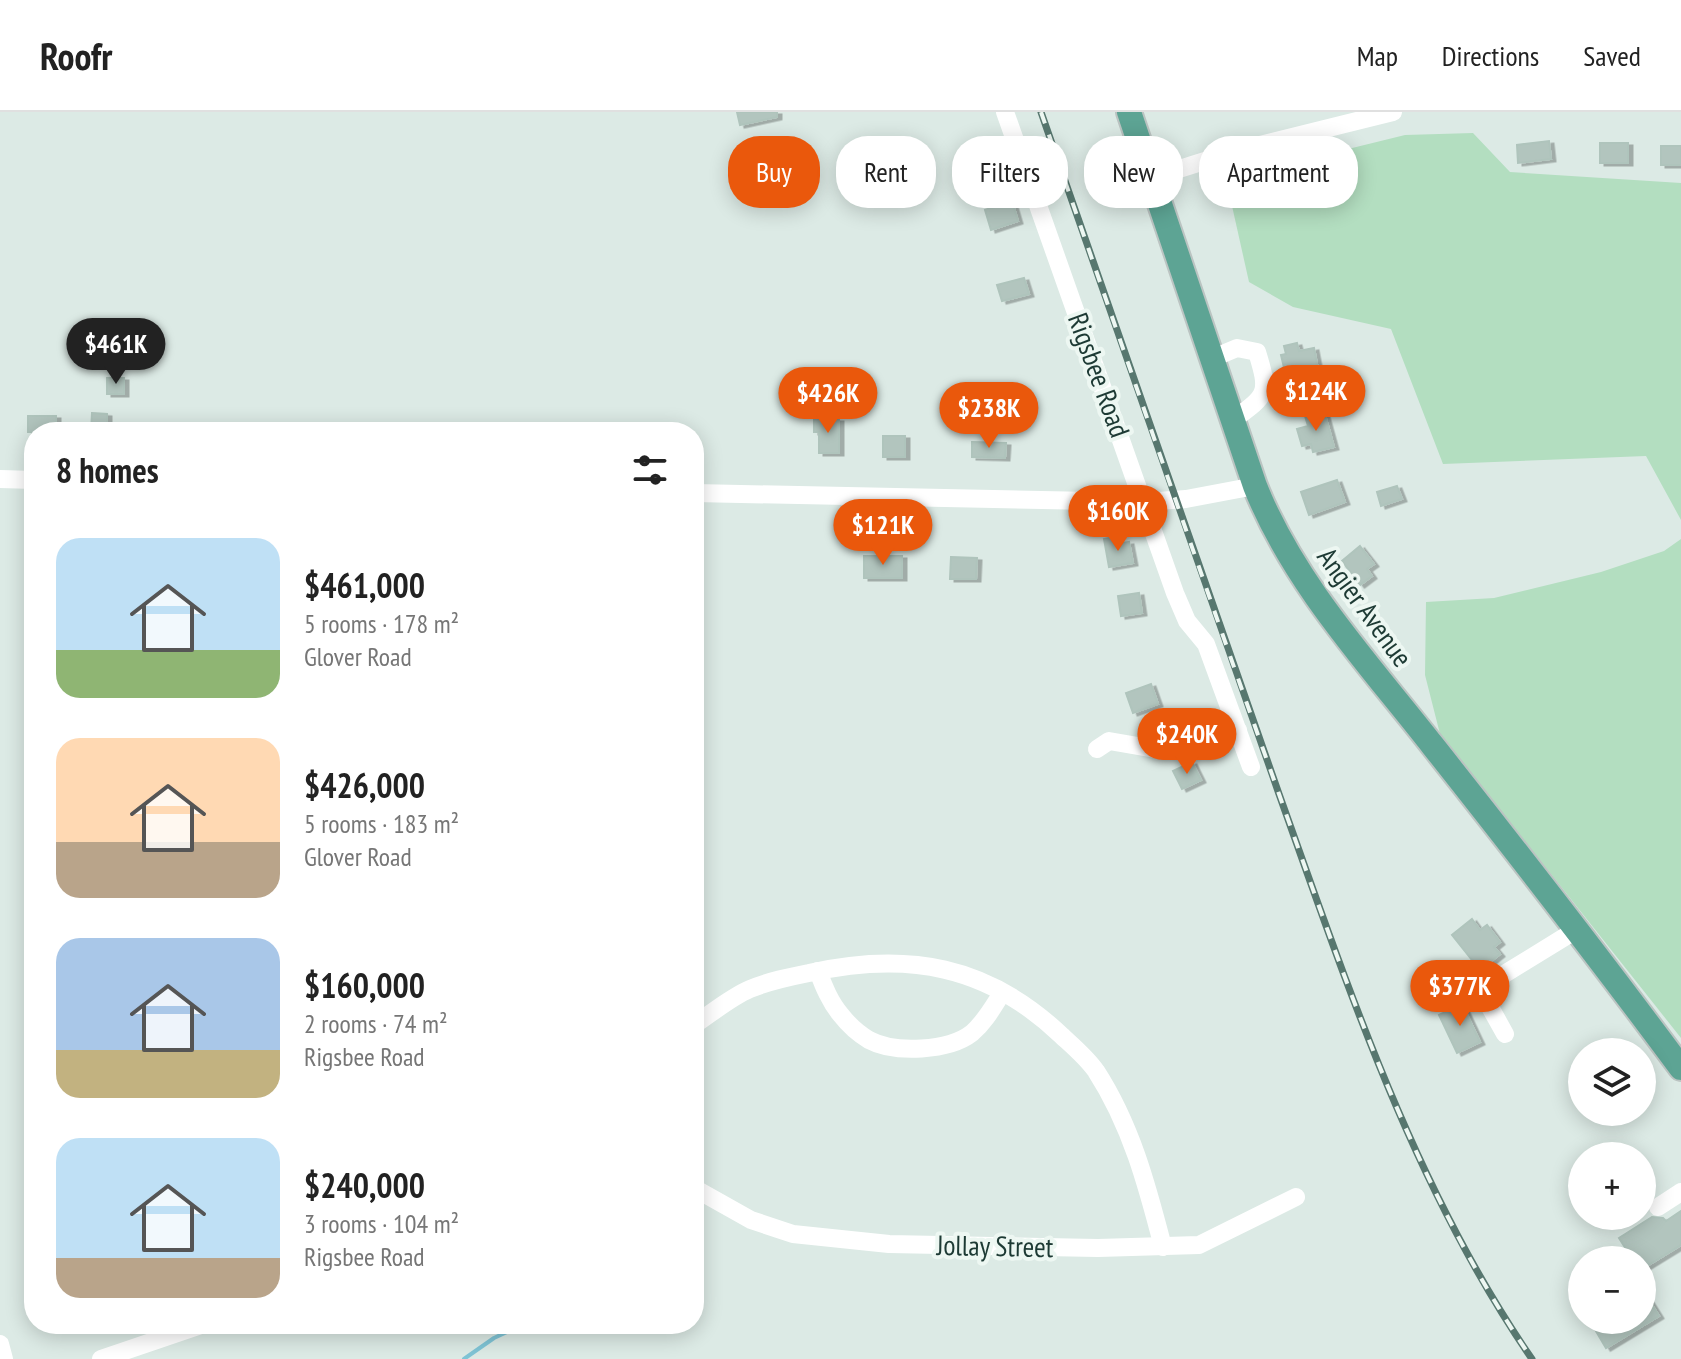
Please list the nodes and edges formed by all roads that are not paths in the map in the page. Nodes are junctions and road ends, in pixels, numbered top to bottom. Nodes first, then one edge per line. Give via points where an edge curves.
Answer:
1 (1005, 112) edge
2 (1129, 112) edge
3 (1393, 112) edge
4 (1137, 136) edge
5 (1183, 168) edge
6 (1161, 208) edge
7 (1213, 358) junction
8 (1233, 420) junction
9 (0, 479) edge
10 (24, 480) edge
11 (1255, 486) junction
12 (704, 493) edge
13 (1144, 502) junction
14 (1238, 730) junction
15 (1097, 749) dead end
16 (1251, 767) dead end
17 (1576, 930) junction
18 (818, 971) junction
19 (1002, 993) junction
20 (704, 1012) edge
21 (1505, 1034) dead end
22 (1681, 1068) edge
23 (1681, 1192) edge
24 (704, 1194) edge
25 (1296, 1197) dead end
26 (1658, 1207) dead end
27 (1163, 1247) junction
28 (175, 1334) edge
29 (0, 1344) edge
30 (4, 1359) edge
31 (101, 1359) edge

1 - 13 street, Rigsbee Road
2 - 4 main road, Angier Avenue
3 - 5 street
6 - 7 main road, Angier Avenue
7 - 8 main road, Angier Avenue
7 - 8 street via 1237,348 1257,352 1265,388 1260,401
8 - 11 main road, Angier Avenue
9 - 10 street
11 - 13 street
11 - 17 main road, Angier Avenue via 1282,543 1337,624
12 - 13 street
13 - 14 street, Rigsbee Road via 1175,593 1187,621 1206,644
14 - 15 street via 1185,748 1161,750 1109,741
14 - 16 street, Rigsbee Road
17 - 21 street via 1480,989
17 - 22 main road, Angier Avenue
18 - 19 street via 885,962 924,965
18 - 19 street via 842,1018 871,1041 889,1046 926,1048 959,1041 982,1023
18 - 20 street via 747,990
19 - 27 street via 1045,1020 1095,1071 1142,1167
23 - 26 street
24 - 27 street, Jollay Street via 751,1220 793,1234 843,1241
25 - 27 street, Jollay Street via 1199,1245
28 - 31 street
29 - 30 street

